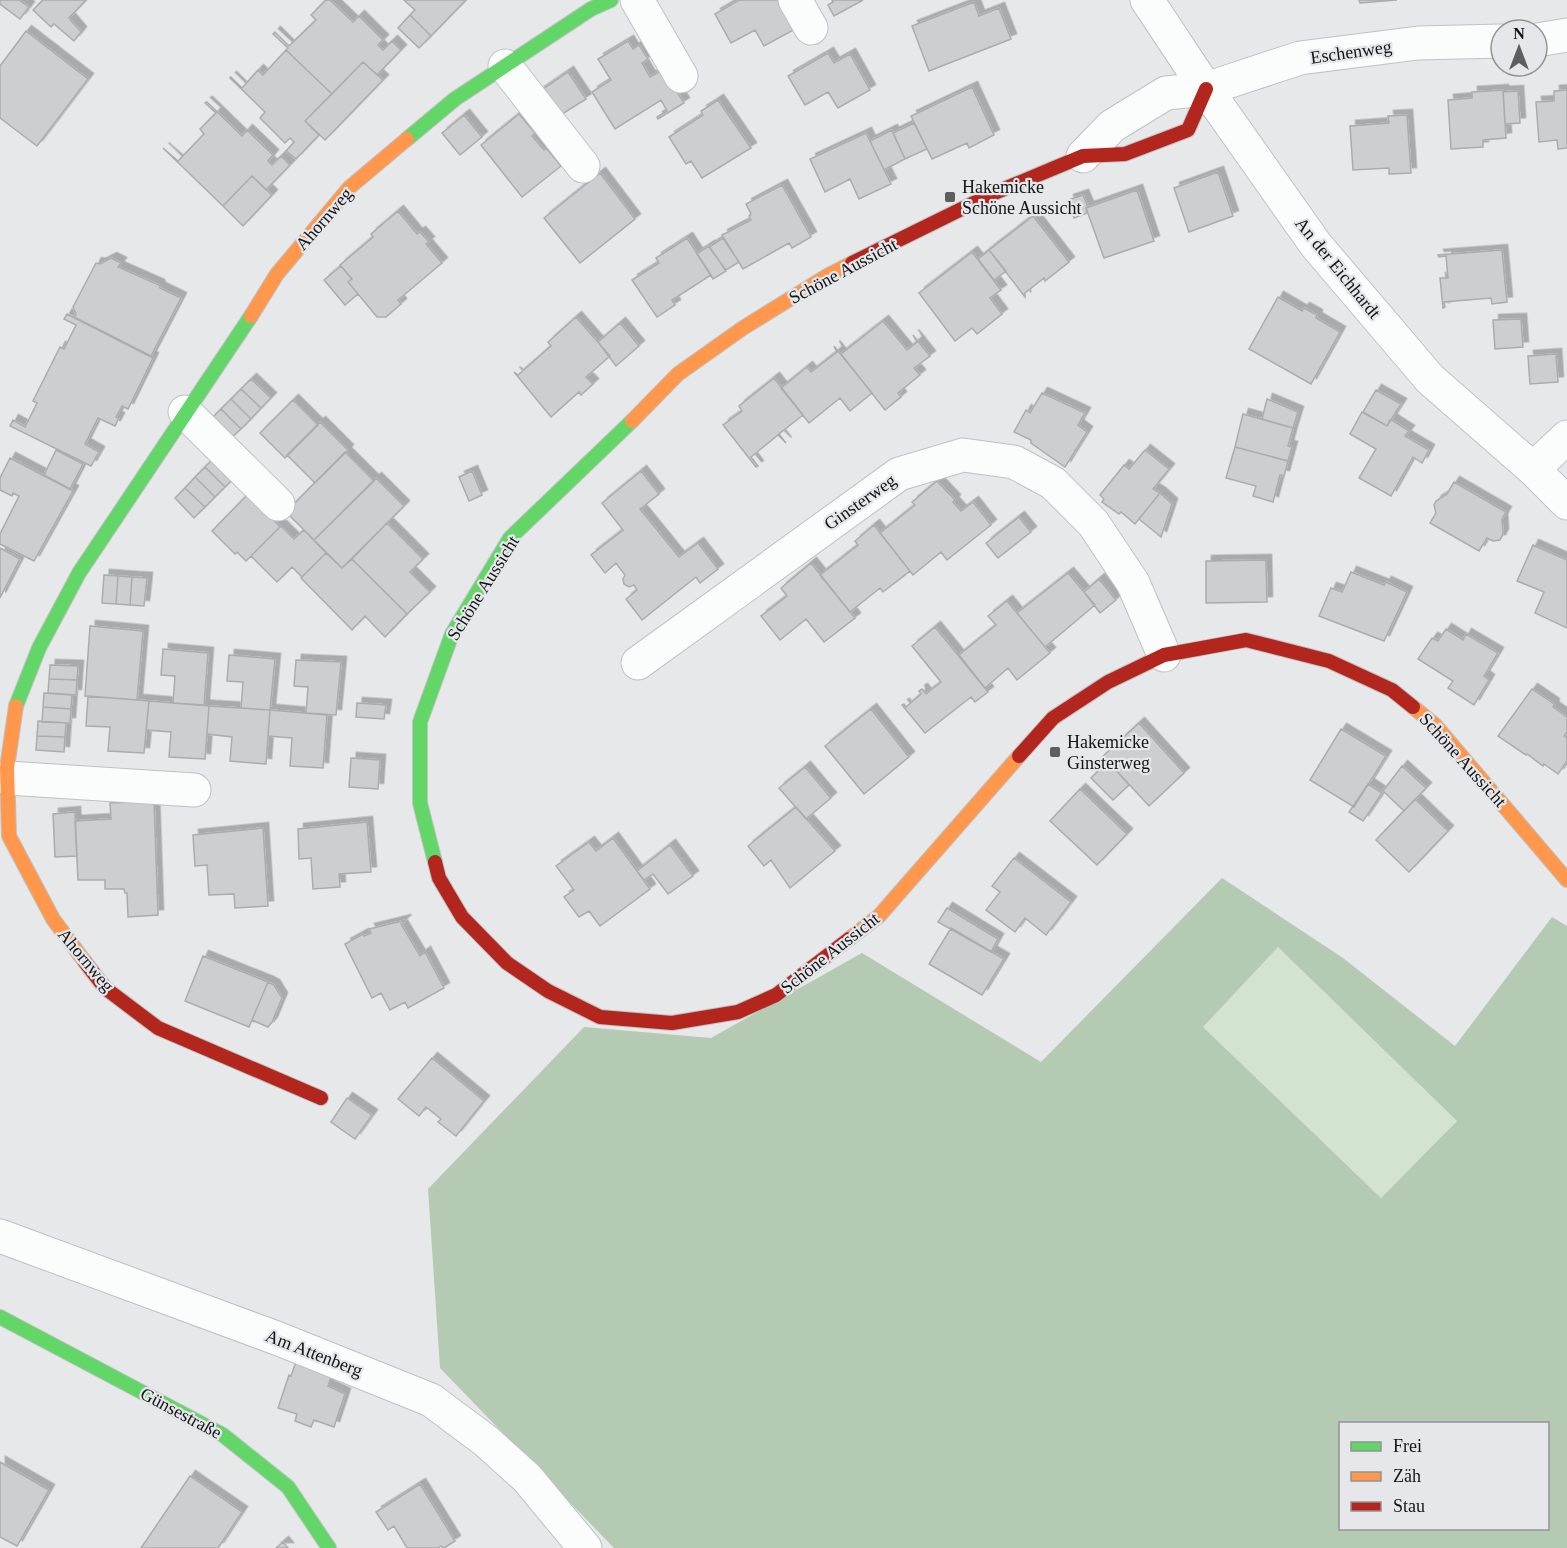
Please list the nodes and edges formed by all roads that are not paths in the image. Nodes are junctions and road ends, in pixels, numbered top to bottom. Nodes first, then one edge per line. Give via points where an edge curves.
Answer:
1 (611, 0) edge
2 (637, 0) edge
3 (1147, 0) edge
4 (1567, 35) edge
5 (1549, 38) edge
6 (1489, 41) edge
7 (505, 66) junction
8 (681, 75) dead end
9 (1206, 89) junction
10 (1083, 156) joint
11 (583, 166) dead end
12 (185, 412) junction
13 (1567, 437) edge
14 (1533, 469) junction
15 (1567, 503) edge
16 (278, 504) dead end
17 (1164, 655) junction
18 (638, 663) dead end
19 (8, 777) junction
20 (194, 790) dead end
21 (1567, 880) edge
22 (321, 1098) dead end
23 (0, 1236) edge
24 (0, 1317) edge
25 (586, 1546) edge
26 (329, 1548) edge

1 - 7 street, Ahornweg
2 - 8 street
3 - 9 street, An der Eichhardt
4 - 5 street
6 - 9 street, Eschenweg via 1418,43 1300,58
7 - 11 street
7 - 12 street, Ahornweg via 455,99 350,187 277,274
9 - 10 street, Schöne Aussicht via 1166,93 1112,126
9 - 14 street, An der Eichhardt via 1316,245 1422,370
10 - 17 street, Schöne Aussicht via 992,194 827,276 743,328 678,374 510,538 452,634 420,722 420,803 430,847 439,878 462,917 507,963 548,991 600,1017 672,1023 738,1011 776,995 879,916 1053,718 1108,682
12 - 16 street
12 - 19 street, Ahornweg via 79,573 39,648 14,711
13 - 14 street
14 - 15 street, An der Eichhardt
17 - 18 street, Ginsterweg via 1133,583 1093,523 1053,483 1014,462 963,455 899,474
17 - 21 street, Schöne Aussicht via 1246,640 1329,661 1392,690 1435,725
19 - 20 street
19 - 22 street, Ahornweg via 9,836 53,919 105,988 158,1028
23 - 25 street, Am Attenberg via 431,1400 486,1441 526,1478
24 - 26 street, Günsestraße via 223,1435 288,1487

